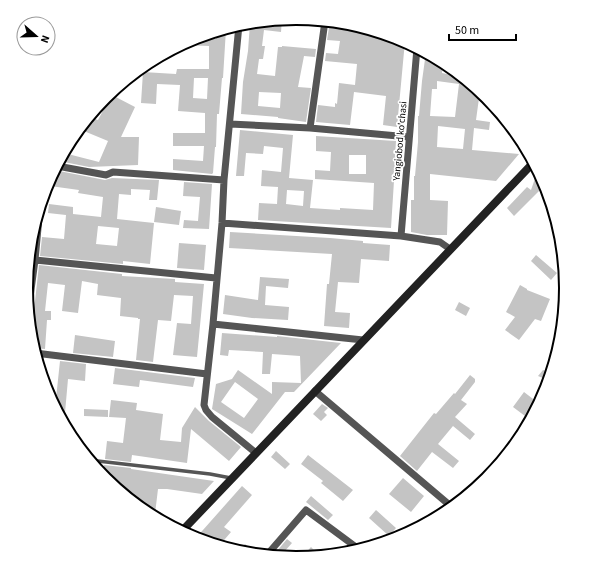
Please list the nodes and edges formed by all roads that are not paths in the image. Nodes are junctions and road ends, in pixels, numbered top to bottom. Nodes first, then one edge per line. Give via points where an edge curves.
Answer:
1 (324, 27) edge
2 (238, 32) edge
3 (416, 54) edge
4 (230, 124) junction
5 (310, 128) junction
6 (409, 137) junction
7 (530, 166) edge
8 (63, 167) edge
9 (224, 180) junction
10 (222, 223) junction
11 (401, 236) junction
12 (36, 247) edge
13 (450, 249) junction
14 (35, 260) junction
15 (34, 265) edge
16 (216, 278) junction
17 (213, 324) junction
18 (363, 340) junction
19 (41, 354) edge
20 (207, 374) junction
21 (315, 391) junction
22 (256, 453) junction
23 (97, 461) edge
24 (232, 479) junction
25 (448, 504) edge
26 (186, 528) edge
27 (354, 546) edge
28 (271, 551) edge

1 - 5 street
2 - 4 street
3 - 6 street, Yangiobod ko'chasi
4 - 5 street
4 - 9 street
5 - 6 street
6 - 11 street, Yangiobod ko'chasi
7 - 13 street
8 - 9 street via 106,175 113,172
9 - 10 street
10 - 11 street
10 - 16 street
11 - 13 street via 440,242
12 - 14 street
13 - 18 street
14 - 15 street
14 - 16 street
16 - 17 street
17 - 18 street
17 - 20 street
18 - 21 street
19 - 20 street
20 - 22 street via 204,405 206,410
21 - 22 street
21 - 25 street
22 - 24 street
23 - 24 lane via 210,474
24 - 26 street
27 - 28 street via 306,510

